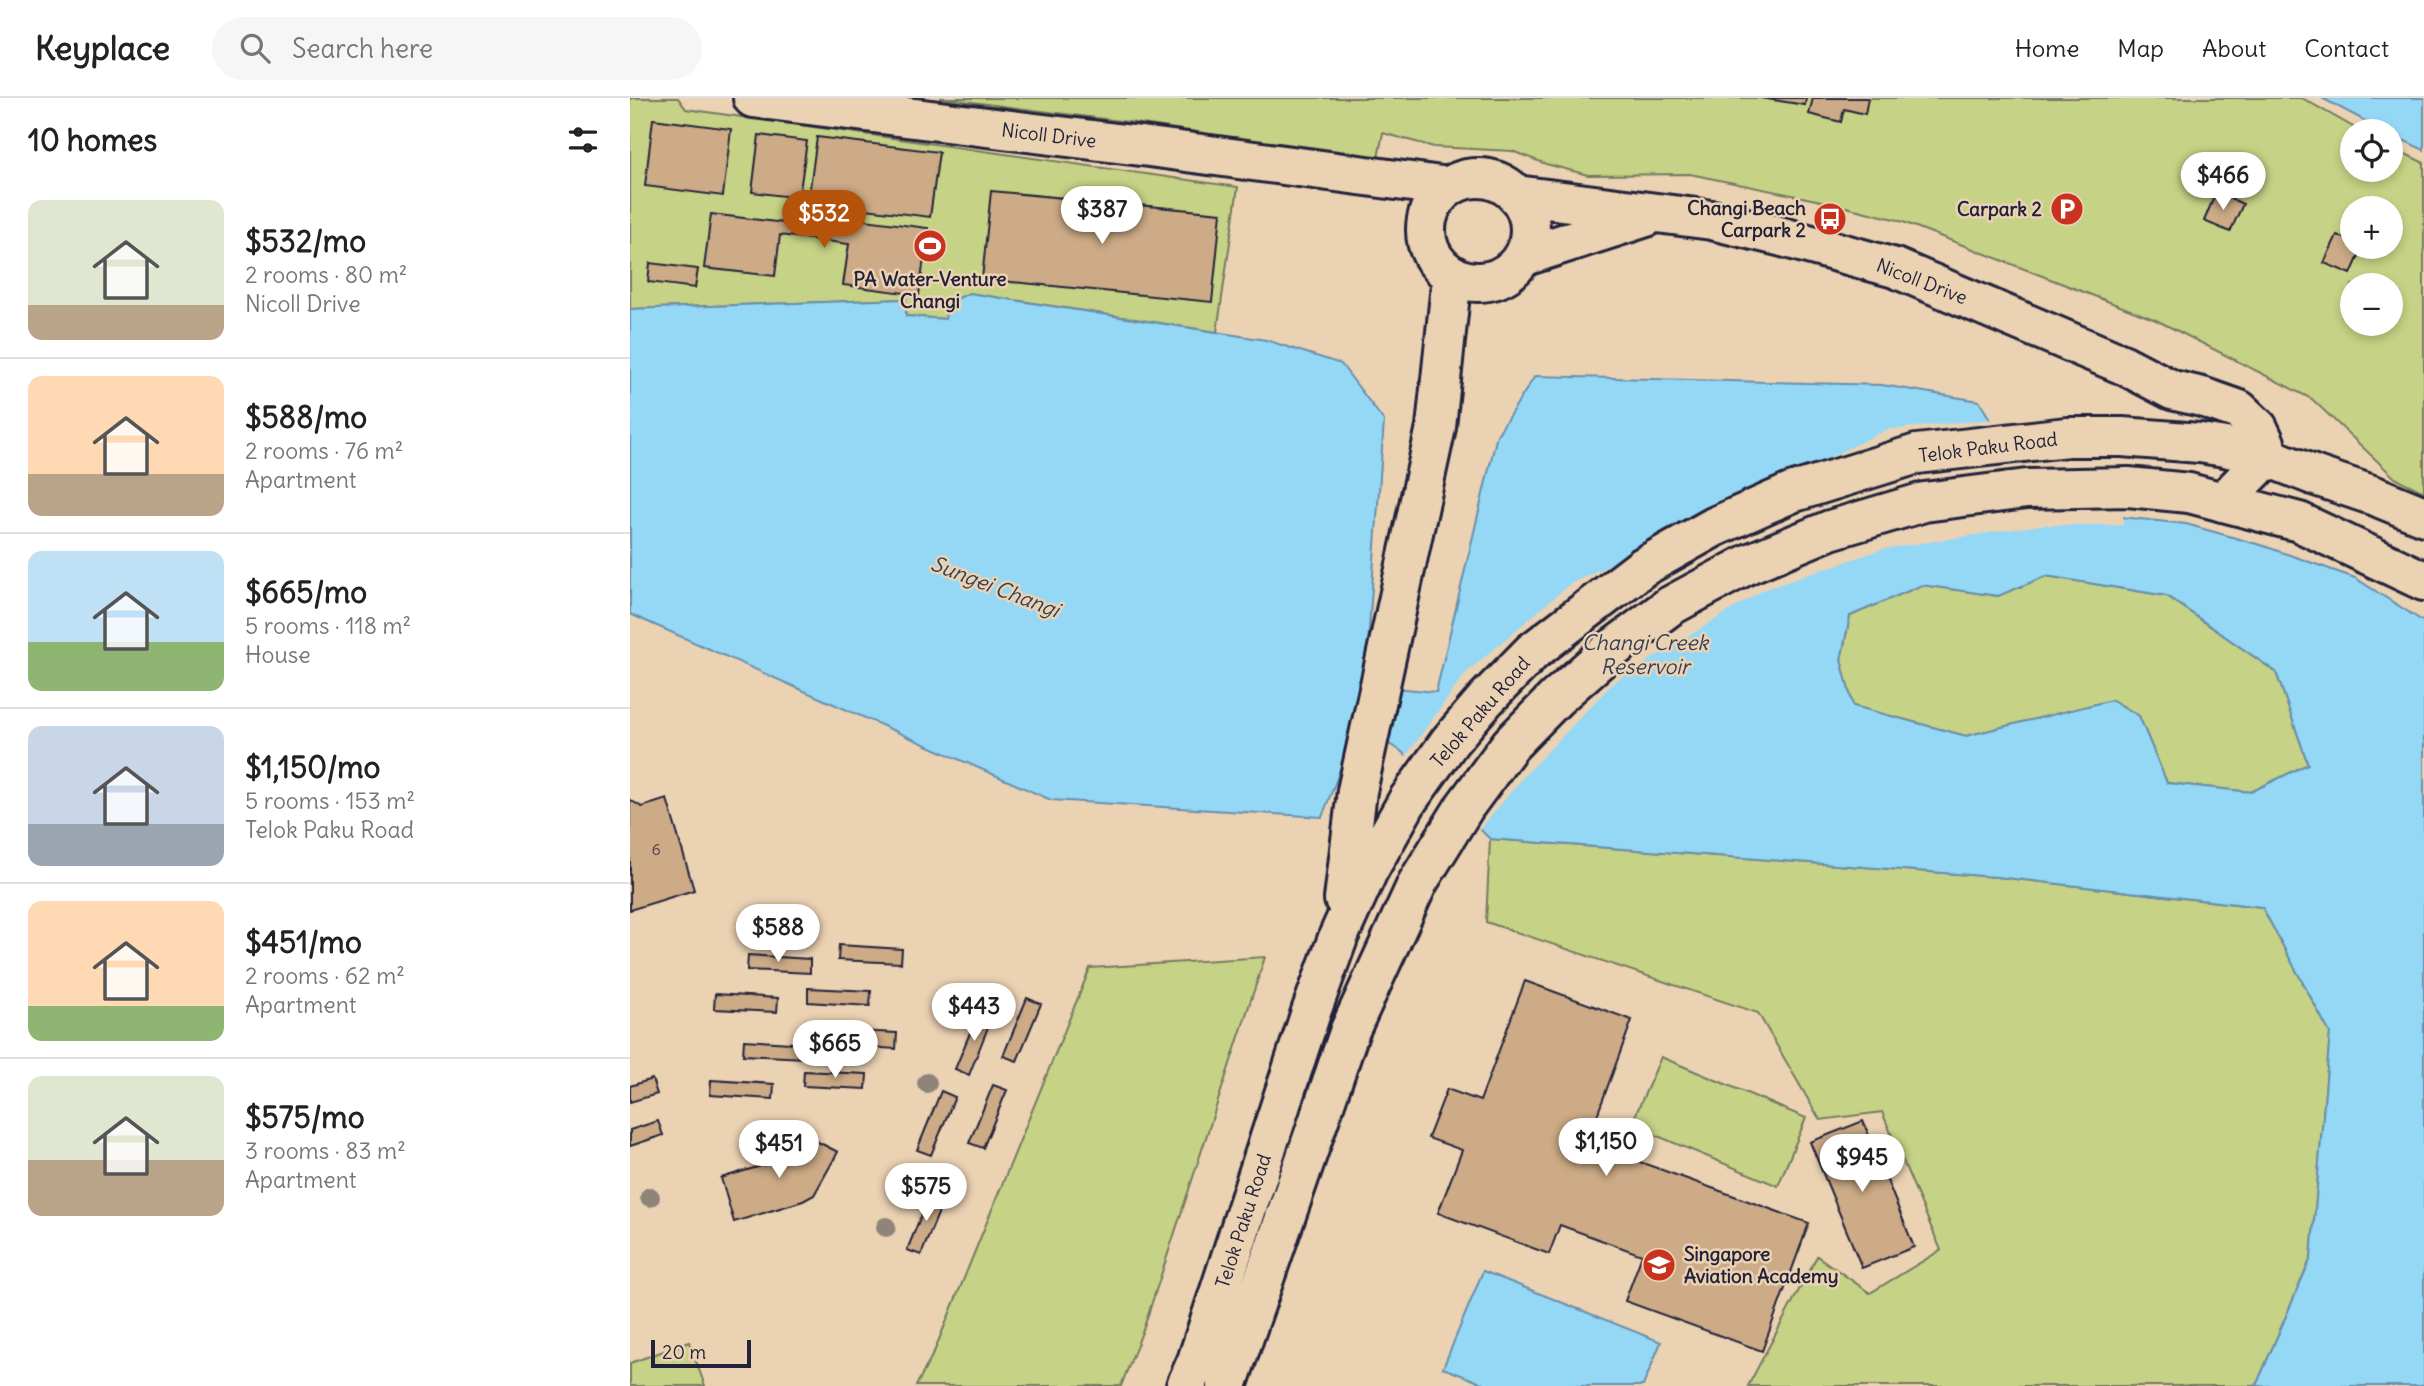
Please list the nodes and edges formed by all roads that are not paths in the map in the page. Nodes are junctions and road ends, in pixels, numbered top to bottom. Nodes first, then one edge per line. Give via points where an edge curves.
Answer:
1 (752, 98) edge
2 (1345, 174) junction
3 (1449, 187) junction
4 (1516, 195) junction
5 (1658, 214) junction
6 (1427, 219) junction
7 (1522, 257) junction
8 (1452, 275) junction
9 (2172, 390) junction
10 (2225, 447) junction
11 (2245, 479) junction
12 (2424, 516) edge
13 (2424, 581) edge
14 (1339, 935) junction
15 (1186, 1386) edge
16 (1227, 1386) edge

1 - 2 main road, Nicoll Drive
2 - 3 main road, Nicoll Drive
2 - 6 main road, Nicoll Drive
3 - 4 main road, Nicoll Drive via 1483,178
3 - 6 main road via 1436,199
4 - 5 main road, Nicoll Drive
4 - 7 main road via 1530,225
5 - 7 main road, Nicoll Drive
5 - 9 main road, Nicoll Drive via 1712,220 1895,268 2124,365
6 - 8 main road via 1430,251
7 - 8 main road, Nicoll Drive via 1506,273 1485,281
8 - 14 main road via 1436,427 1357,791
9 - 10 main road, Nicoll Drive
9 - 11 main road, Nicoll Drive via 2239,410 2258,428 2265,443
10 - 11 main road
10 - 14 main road, Telok Paku Road via 2067,437 1917,454 1791,493 1714,527 1643,568 1532,652 1486,699 1408,800
11 - 12 main road via 2316,476
11 - 13 main road via 2266,513 2299,522
11 - 16 main road, Telok Paku Road via 2189,493 2128,487 2027,489 1924,502 1830,530 1748,564 1670,607 1556,698 1510,746 1465,806 1418,882 1350,1030
14 - 15 main road, Telok Paku Road

